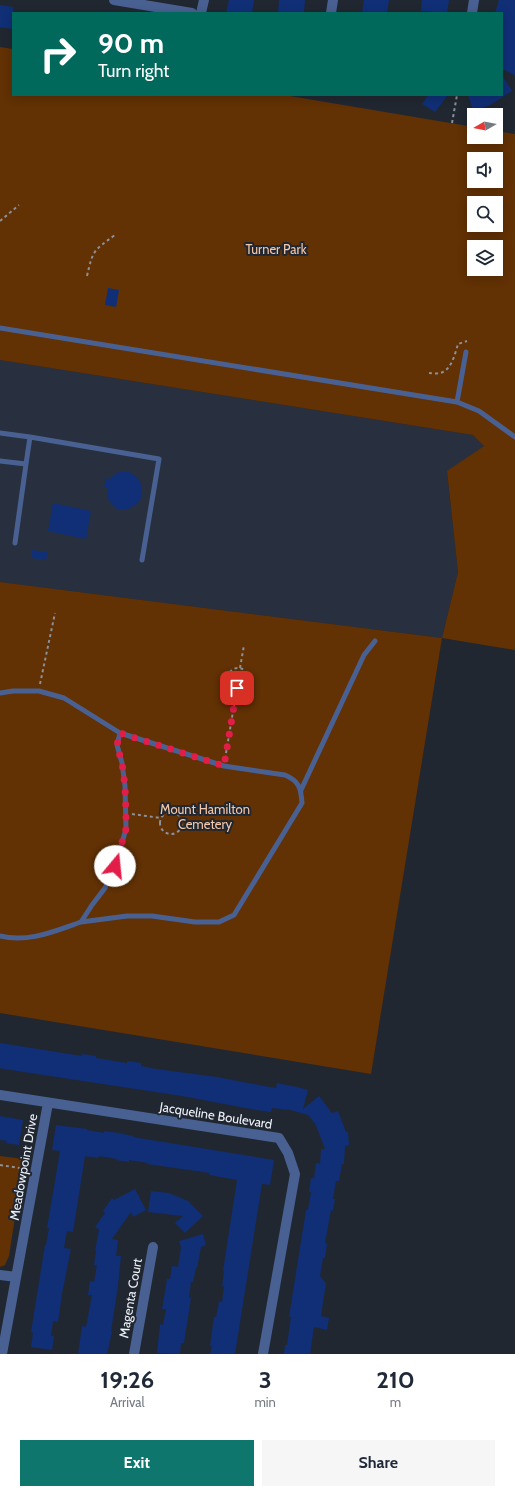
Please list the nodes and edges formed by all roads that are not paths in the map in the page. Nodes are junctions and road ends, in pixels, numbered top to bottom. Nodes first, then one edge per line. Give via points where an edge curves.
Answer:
1 (114, 0) edge
2 (204, 0) edge
3 (333, 0) edge
4 (474, 0) edge
5 (186, 12) edge
6 (201, 12) edge
7 (331, 12) edge
8 (472, 12) edge
9 (0, 328) edge
10 (466, 352) dead end
11 (457, 402) junction
12 (0, 433) edge
13 (515, 437) edge
14 (30, 438) junction
15 (0, 461) edge
16 (26, 464) junction
17 (15, 543) dead end
18 (142, 560) dead end
19 (375, 641) dead end
20 (0, 693) edge
21 (120, 733) junction
22 (301, 790) junction
23 (81, 922) junction
24 (0, 936) edge
25 (0, 1095) edge
26 (48, 1103) junction
27 (153, 1247) dead end
28 (0, 1275) edge
29 (16, 1277) junction
30 (2, 1354) edge
31 (134, 1354) edge
32 (263, 1354) edge

1 - 5 street
2 - 6 street
3 - 7 street
4 - 8 street
9 - 11 lane
10 - 11 lane
11 - 13 lane via 478,412
12 - 14 lane
14 - 16 lane
14 - 18 lane via 159,459
15 - 16 lane
16 - 17 lane
19 - 22 lane via 364,655
20 - 21 lane via 39,691 64,698
21 - 22 lane via 224,766 285,775 294,779
21 - 23 lane via 117,745 125,786 126,829 115,866 105,888
22 - 23 lane via 302,804 234,915 219,922 195,922 152,916
23 - 24 lane via 49,933 20,939
25 - 26 street, Jacqueline Boulevard
26 - 29 street, Meadowpoint Drive
26 - 32 street, Jacqueline Boulevard via 279,1138 288,1153 295,1174
27 - 31 street, Magenta Court
28 - 29 street
29 - 30 street, Meadowpoint Drive

